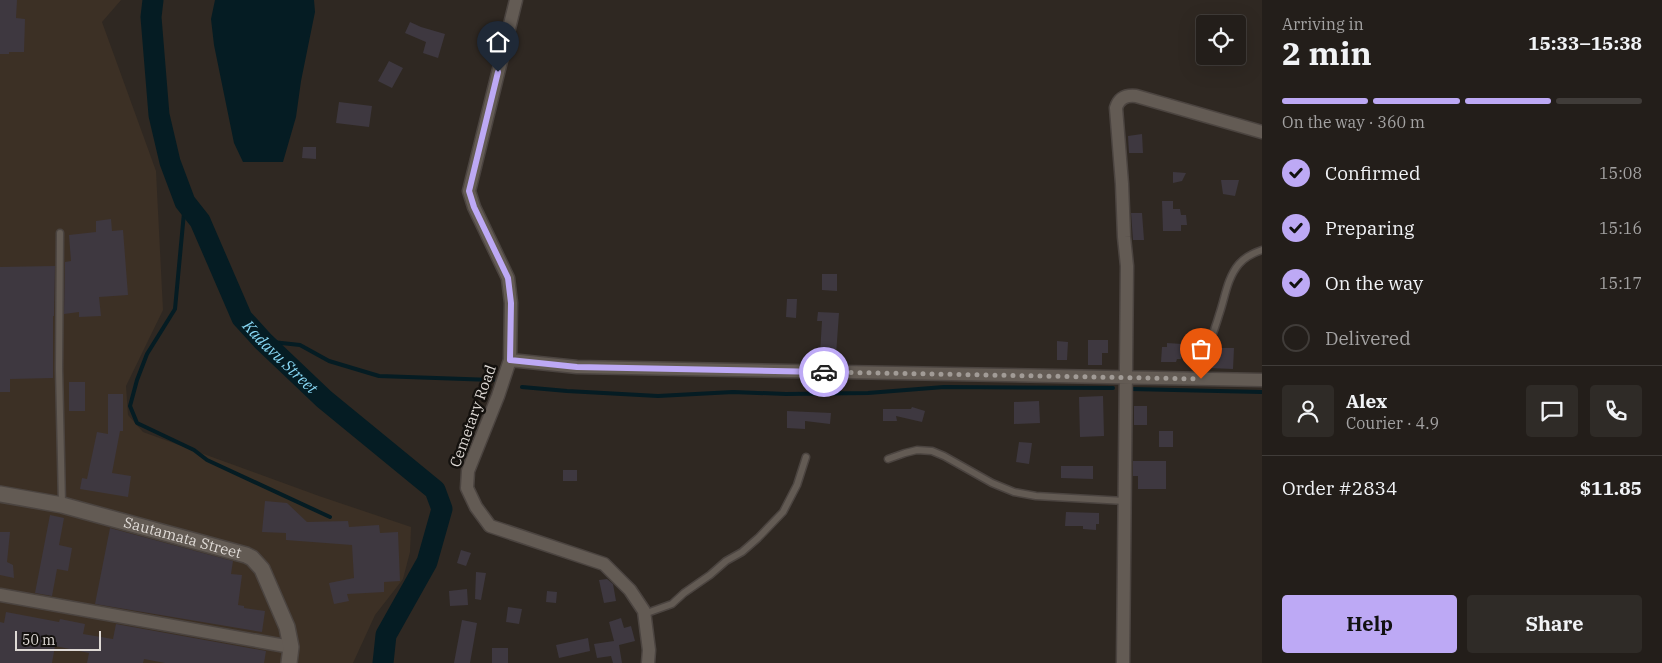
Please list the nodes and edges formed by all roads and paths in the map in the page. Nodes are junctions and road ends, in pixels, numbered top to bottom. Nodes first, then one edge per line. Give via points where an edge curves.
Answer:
1 (516, 0) edge
2 (1262, 132) edge
3 (60, 233) dead end
4 (1262, 250) edge
5 (508, 367) junction
6 (1125, 378) junction
7 (1201, 379) junction
8 (1262, 380) edge
9 (806, 457) dead end
10 (888, 459) dead end
11 (0, 494) edge
12 (1124, 500) junction
13 (62, 505) junction
14 (0, 595) edge
15 (644, 614) junction
16 (291, 647) junction
17 (289, 663) edge
18 (648, 663) edge
19 (1124, 663) edge

1 - 5 street, Cemetary Road via 469,191 508,278 511,303
2 - 6 street via 1140,96 1125,96 1117,104 1127,266
3 - 13 lane
4 - 7 lane via 1246,258 1234,272 1209,344
5 - 6 street
5 - 15 street, Cemetary Road via 468,471 467,488 476,507 490,526 604,564 630,590
6 - 7 street
6 - 12 street
7 - 8 street
9 - 15 lane via 798,485 783,512 758,538 672,604
10 - 12 lane via 917,450 932,451 1014,492
11 - 13 street, Sautamata Street
12 - 19 street
13 - 16 street, Sautamata Street via 252,558 266,577 287,627
14 - 16 street
15 - 18 street, Cemetary Road
16 - 17 street, Sautamata Street

